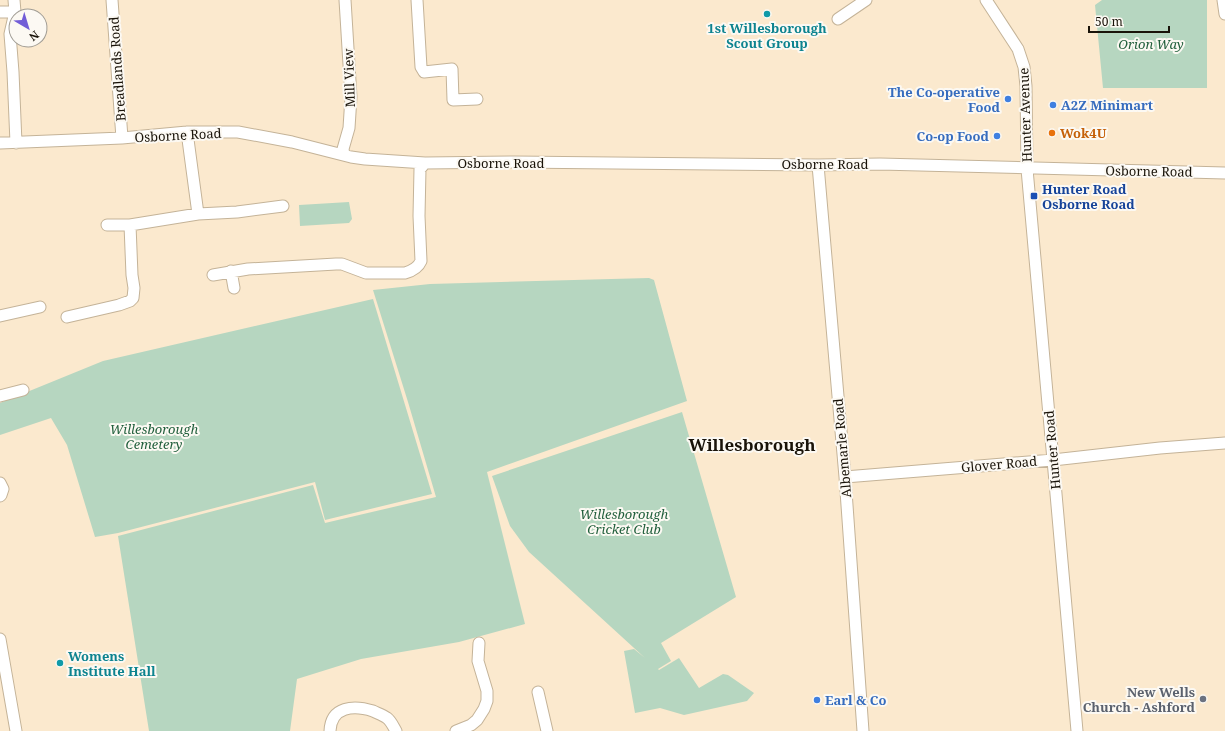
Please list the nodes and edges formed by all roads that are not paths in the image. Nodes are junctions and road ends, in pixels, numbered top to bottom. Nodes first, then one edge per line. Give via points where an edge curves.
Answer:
1 (112, 0) edge
2 (345, 0) edge
3 (418, 0) edge
4 (866, 0) edge
5 (986, 0) edge
6 (1223, 0) edge
7 (1225, 14) edge
8 (838, 19) dead end
9 (11, 48) edge
10 (477, 99) dead end
11 (187, 132) junction
12 (122, 138) junction
13 (0, 143) edge
14 (16, 143) junction
15 (344, 155) junction
16 (425, 163) junction
17 (818, 165) junction
18 (1026, 169) junction
19 (1225, 173) edge
20 (283, 206) dead end
21 (198, 214) junction
22 (130, 225) junction
23 (107, 226) dead end
24 (231, 271) junction
25 (213, 276) dead end
26 (234, 288) dead end
27 (40, 307) dead end
28 (0, 316) edge
29 (67, 317) dead end
30 (23, 390) dead end
31 (0, 396) edge
32 (1225, 443) edge
33 (1054, 460) junction
34 (845, 477) junction
35 (0, 483) edge
36 (0, 496) edge
37 (0, 639) edge
38 (479, 643) dead end
39 (538, 692) dead end
40 (16, 731) edge
41 (330, 731) edge
42 (396, 731) edge
43 (456, 731) edge
44 (547, 731) edge
45 (863, 731) edge
46 (1077, 731) edge

1 - 12 street, Breadlands Road
2 - 15 street, Mill View via 351,97
3 - 10 street via 421,67 424,72 452,69 453,100
4 - 8 street
5 - 18 street, Hunter Avenue via 1018,49 1024,67
6 - 7 street
9 - 14 street
11 - 12 street, Osborne Road
11 - 15 street, Osborne Road via 246,133
11 - 21 street
12 - 14 street, Osborne Road
13 - 14 street, Osborne Road
15 - 16 street, Osborne Road via 364,159
16 - 17 street, Osborne Road
16 - 24 street via 420,169 421,261 410,271 366,273 342,264
17 - 18 street, Osborne Road via 880,164
17 - 34 street, Albemarle Road
18 - 19 street, Osborne Road
18 - 33 street, Hunter Road
20 - 21 street
21 - 22 street
22 - 23 street
22 - 29 street via 133,298 119,305
24 - 25 street
24 - 26 street
27 - 28 street
30 - 31 street
32 - 33 street, Glover Road
33 - 34 street, Glover Road
33 - 46 street, Hunter Road
34 - 45 street, Albemarle Road
35 - 36 street via 3,488
37 - 40 street
38 - 43 street via 478,661 487,691 487,701 477,720
39 - 44 street
41 - 42 street via 330,724 342,710 349,707 364,708 387,717

